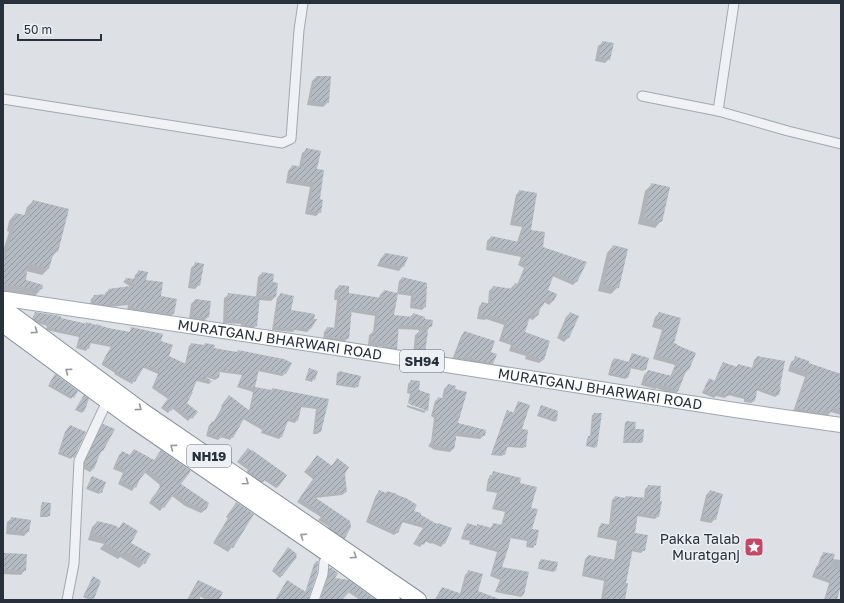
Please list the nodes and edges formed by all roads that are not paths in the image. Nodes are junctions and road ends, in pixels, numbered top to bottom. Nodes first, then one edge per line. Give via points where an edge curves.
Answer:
1 (303, 3) edge
2 (734, 3) edge
3 (642, 96) dead end
4 (3, 99) edge
5 (718, 111) junction
6 (841, 144) edge
7 (3, 300) edge
8 (3, 308) edge
9 (3, 324) edge
10 (110, 395) junction
11 (841, 425) edge
12 (334, 549) junction
13 (67, 600) edge
14 (314, 600) edge
15 (392, 600) edge
16 (418, 600) edge

1 - 4 street via 291,139 282,143
2 - 5 street
3 - 5 street
5 - 6 street
7 - 11 main road, MURATGANJ BHARWARI ROAD / SH94 via 308,343
8 -> 10 highway, NH19
10 -> 9 highway, NH19
10 - 12 highway, NH19 via 142,411
10 - 13 street via 79,461 74,564
12 - 14 street via 324,562 323,574
12 - 15 highway, NH19
12 -> 16 highway, NH19

